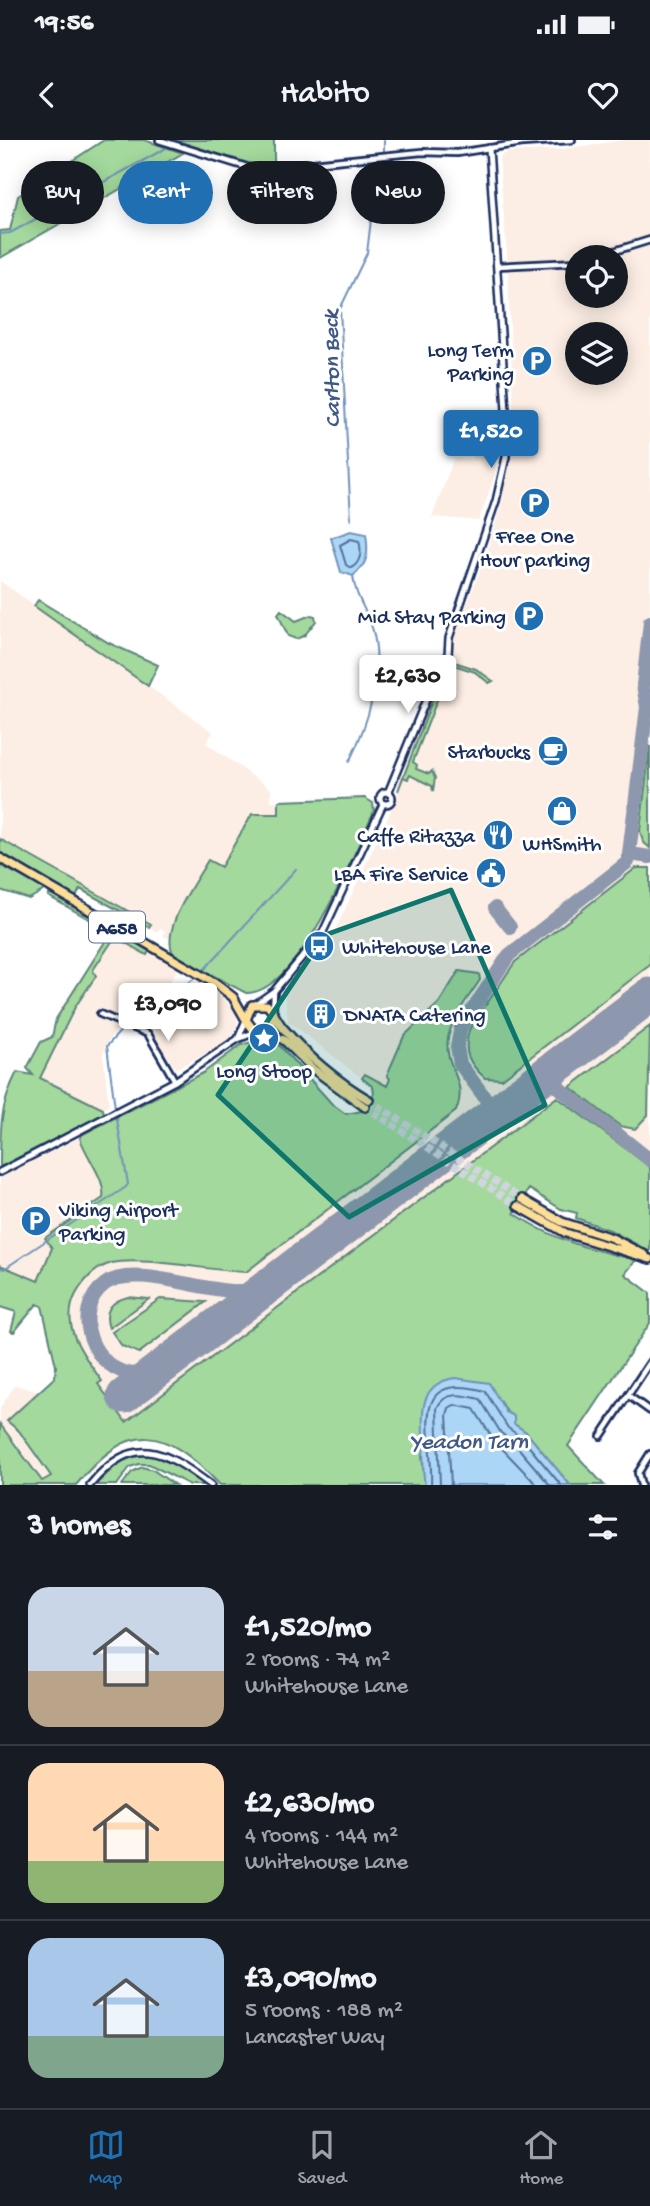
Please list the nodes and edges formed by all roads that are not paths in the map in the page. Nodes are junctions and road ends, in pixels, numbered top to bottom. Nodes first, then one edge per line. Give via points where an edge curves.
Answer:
1 (159, 140) edge
2 (572, 140) edge
3 (489, 148) junction
4 (650, 240) edge
5 (628, 247) edge
6 (565, 263) edge
7 (512, 265) junction
8 (497, 266) junction
9 (498, 276) junction
10 (0, 858) edge
11 (274, 991) junction
12 (233, 997) junction
13 (256, 1003) junction
14 (273, 1013) junction
15 (100, 1014) dead end
16 (245, 1019) junction
17 (259, 1031) junction
18 (238, 1039) junction
19 (316, 1066) junction
20 (175, 1081) junction
21 (367, 1104) tunnel mouth
22 (0, 1172) edge
23 (520, 1202) tunnel mouth
24 (650, 1259) edge
25 (650, 1362) edge
26 (629, 1396) junction
27 (650, 1411) edge
28 (601, 1436) dead end
29 (650, 1454) edge
30 (90, 1485) edge
31 (211, 1485) edge
32 (641, 1485) edge

1 - 3 street via 253,169
2 - 3 street
3 - 8 street
4 - 5 street
6 - 7 street
7 - 8 street
7 - 9 street
8 - 9 street
9 - 11 street via 507,437 503,478 449,638 448,655 440,663 388,793 391,801 383,804 323,932
10 - 12 highway, A658
11 - 13 street
11 - 14 street
12 - 13 highway, A658
12 - 16 highway, A658
13 - 14 highway via 267,1005
13 - 16 highway via 248,1008
14 - 17 highway via 269,1027
14 - 19 highway
15 - 20 street via 148,1034
16 - 17 highway
16 - 18 street
17 - 18 street
17 - 19 highway via 284,1040
18 - 20 street
19 - 21 highway
20 - 22 street
23 - 24 highway via 612,1238
25 - 26 street
26 - 27 street
26 - 28 street
29 - 32 street via 638,1473
30 - 31 street via 121,1456 141,1451 169,1457

